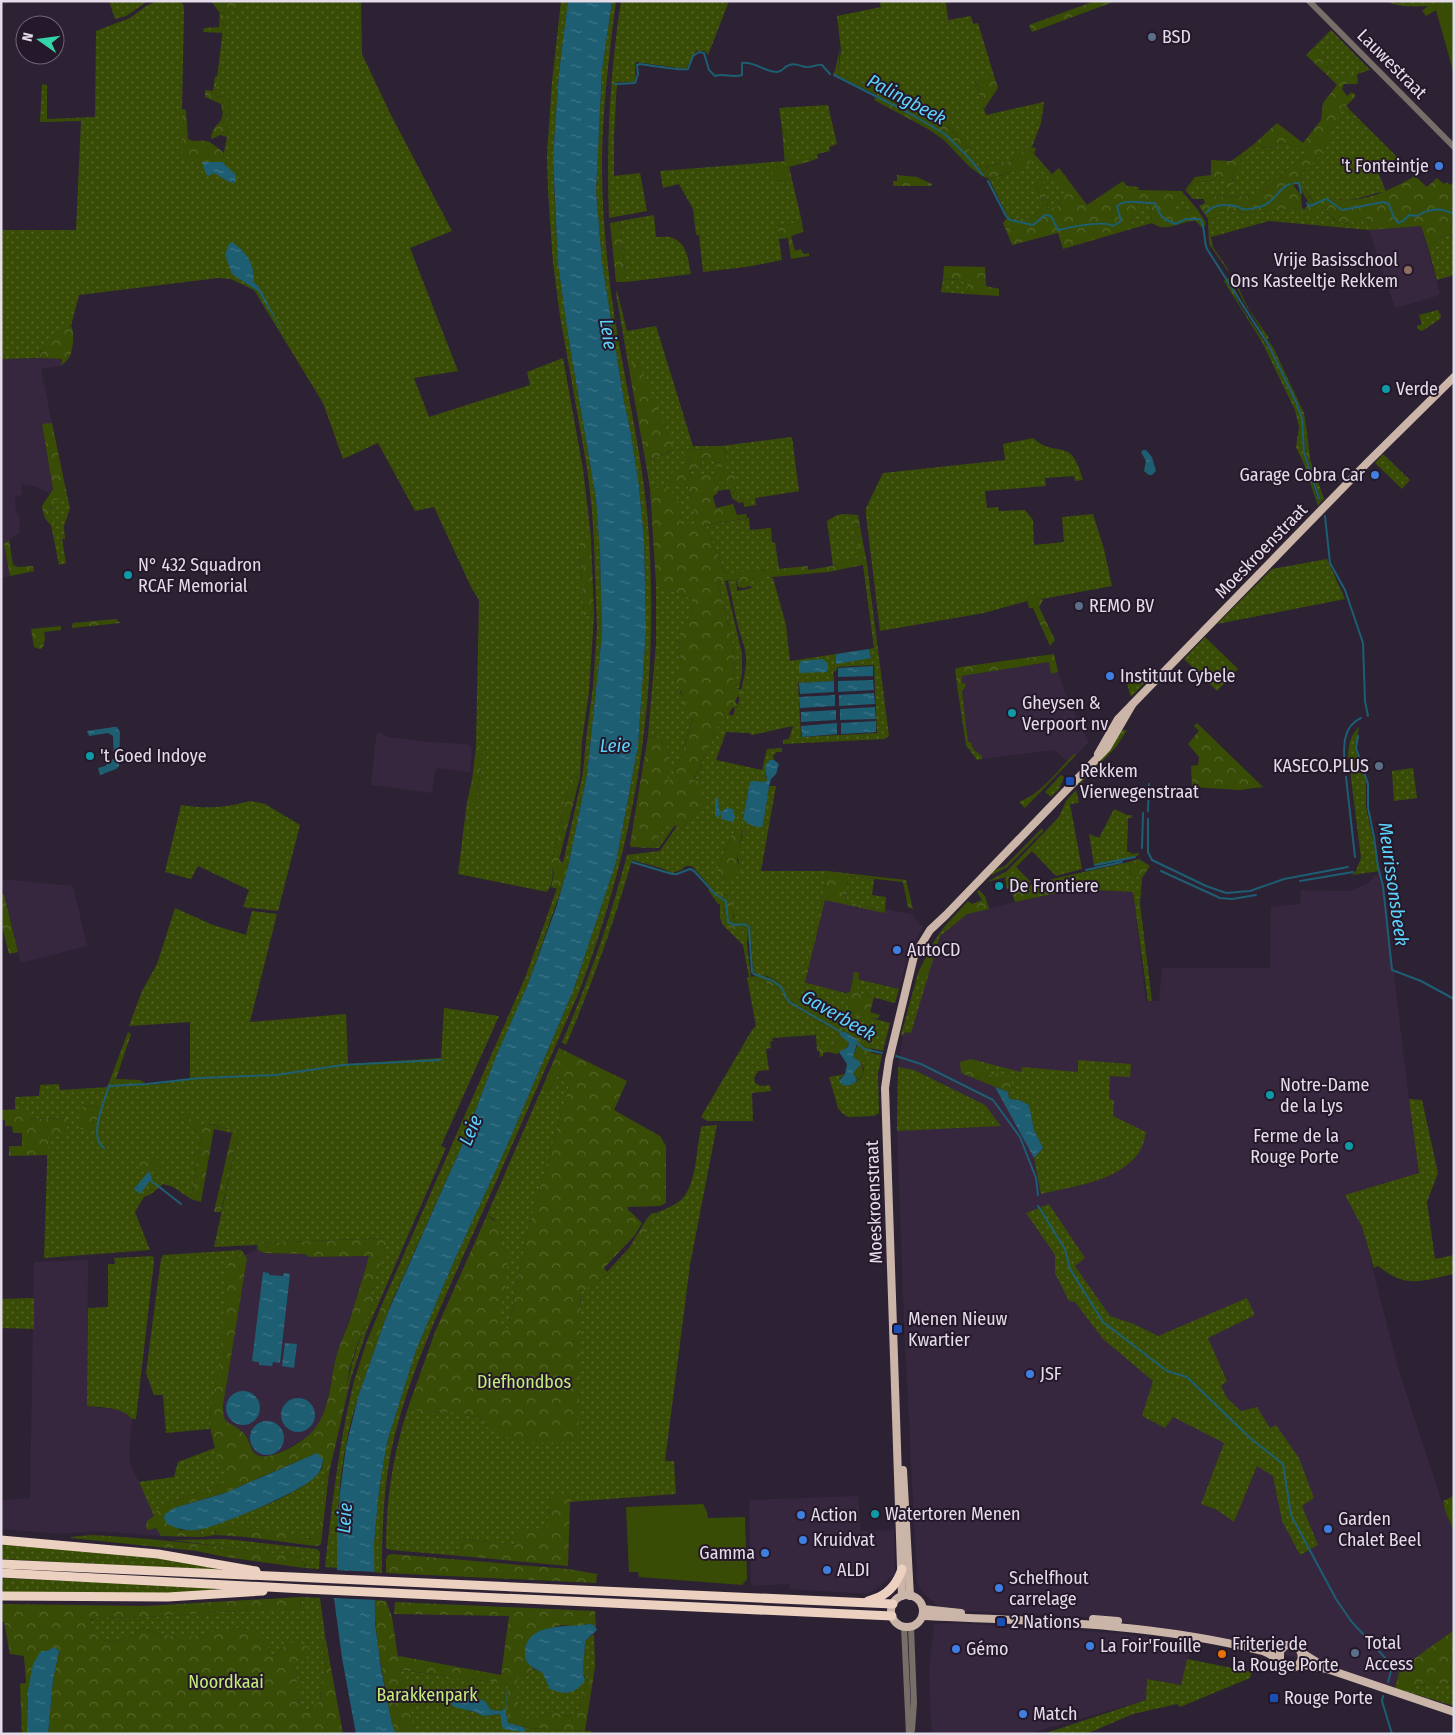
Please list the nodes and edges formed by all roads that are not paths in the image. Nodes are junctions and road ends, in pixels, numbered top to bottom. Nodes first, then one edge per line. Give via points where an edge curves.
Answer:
1 (1309, 1) edge
2 (1454, 147) edge
3 (1454, 377) edge
4 (898, 1431) junction
5 (1, 1540) edge
6 (1, 1564) edge
7 (902, 1569) junction
8 (1, 1573) edge
9 (279, 1576) junction
10 (301, 1589) junction
11 (1, 1596) edge
12 (906, 1596) junction
13 (866, 1603) junction
14 (893, 1604) junction
15 (923, 1613) junction
16 (892, 1616) junction
17 (907, 1627) junction
18 (1283, 1647) junction
19 (1302, 1653) junction
20 (1280, 1661) junction
21 (1296, 1666) junction
22 (1327, 1669) junction
23 (1394, 1692) junction
24 (1454, 1712) edge
25 (1454, 1717) edge
26 (910, 1734) edge

1 - 2 street, Lauwestraat
3 - 4 main road, Moeskroenstraat via 1132,705 1094,762 946,914 924,946 910,975 885,1088
4 - 7 main road, Moeskroenstraat
4 - 12 main road, Moeskroenstraat via 906,1491
5 - 9 highway via 158,1554
6 - 9 highway
7 - 12 main road, Moeskroenstraat
7 - 13 highway via 891,1589
8 - 10 highway
9 - 13 highway
10 - 11 highway via 168,1598
10 - 16 highway
12 - 14 main road
12 - 15 main road via 919,1600
13 - 14 highway
14 - 16 main road
15 - 17 main road via 918,1623
15 - 18 main road via 1095,1619 1174,1628 1269,1648
15 - 20 main road via 1097,1624 1172,1633 1263,1651
16 - 17 main road via 896,1623
17 - 26 street
18 - 19 main road via 1294,1645
18 - 20 main road via 1279,1653
19 - 21 main road
19 - 22 main road
20 - 21 main road via 1288,1667
21 - 22 main road
22 - 23 main road
23 - 24 main road
23 - 25 main road

